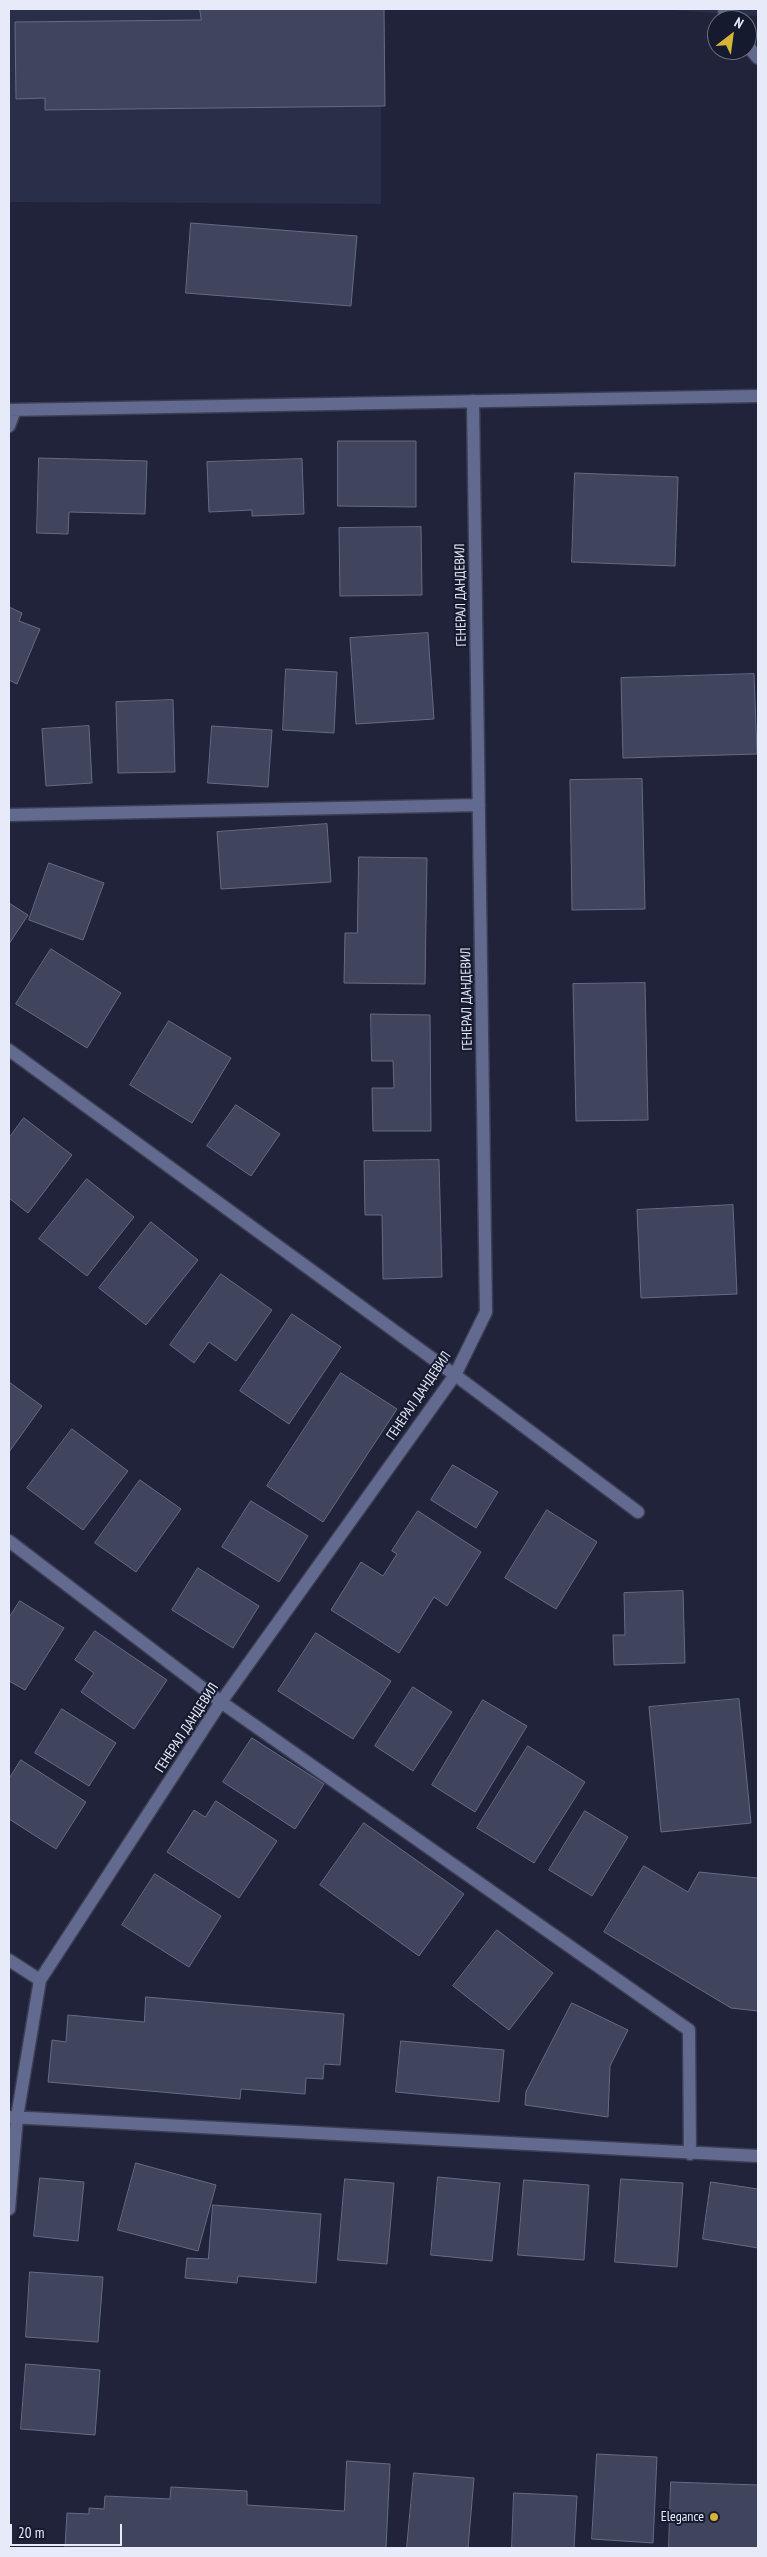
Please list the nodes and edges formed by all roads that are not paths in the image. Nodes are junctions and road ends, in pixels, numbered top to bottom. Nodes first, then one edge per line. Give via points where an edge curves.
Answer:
1 (758, 396) edge
2 (473, 401) junction
3 (12, 410) edge
4 (9, 426) edge
5 (479, 804) junction
6 (9, 815) edge
7 (9, 1050) edge
8 (455, 1375) junction
9 (638, 1512) dead end
10 (9, 1541) edge
11 (221, 1702) junction
12 (9, 1960) edge
13 (40, 1980) junction
14 (13, 2117) edge
15 (690, 2154) junction
16 (758, 2156) edge
17 (9, 2209) edge

1 - 2 street
2 - 3 street
2 - 5 street, ГЕНЕРАЛ ДАНДЕВИЛ
3 - 4 street
5 - 6 street
5 - 8 street, ГЕНЕРАЛ ДАНДЕВИЛ via 486,1312
7 - 8 street
8 - 9 street
8 - 11 street, ГЕНЕРАЛ ДАНДЕВИЛ
10 - 11 street
11 - 13 street, ГЕНЕРАЛ ДАНДЕВИЛ
11 - 15 street via 689,2030
12 - 13 street
13 - 14 street, ГЕНЕРАЛ ДАНДЕВИЛ
14 - 15 street
14 - 17 street, ГЕНЕРАЛ ДАНДЕВИЛ
15 - 16 street

